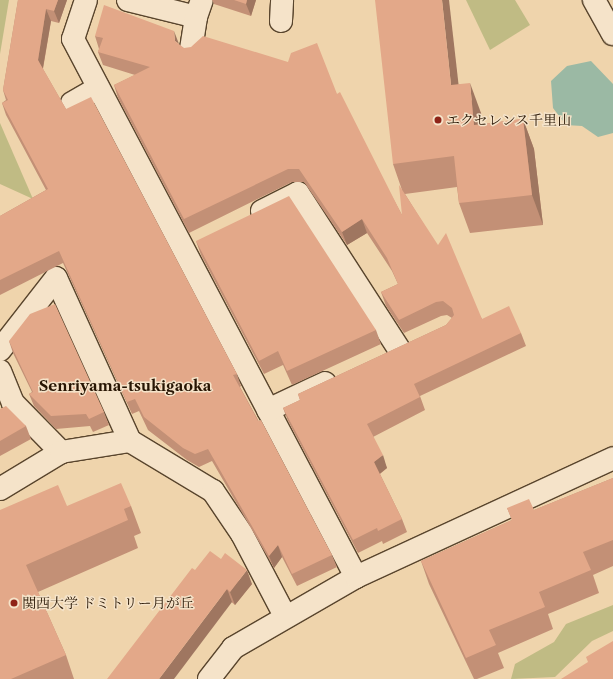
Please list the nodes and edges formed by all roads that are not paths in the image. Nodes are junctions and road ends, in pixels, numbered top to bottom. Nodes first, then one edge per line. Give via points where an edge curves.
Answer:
1 (86, 0) edge
2 (128, 0) edge
3 (594, 0) edge
4 (199, 9) edge
5 (613, 34) edge
6 (191, 49) edge
7 (98, 88) junction
8 (72, 103) dead end
9 (242, 221) edge
10 (419, 340) edge
11 (399, 349) junction
12 (0, 350) edge
13 (378, 358) edge
14 (0, 371) edge
15 (344, 375) edge
16 (268, 410) junction
17 (130, 442) junction
18 (61, 452) junction
19 (613, 458) edge
20 (0, 488) edge
21 (356, 577) junction
22 (285, 616) junction
23 (209, 679) edge

1 - 7 street via 73,38
2 - 4 street
3 - 5 street
4 - 6 street
7 - 8 street
7 - 16 street via 193,244
9 - 11 street via 298,193
10 - 11 street
11 - 13 street
12 - 17 street via 56,278
14 - 18 street via 13,402
15 - 16 street
16 - 21 street
17 - 18 street
17 - 22 street via 213,491 242,534
18 - 20 street
19 - 21 street
21 - 22 street
22 - 23 street via 233,648

